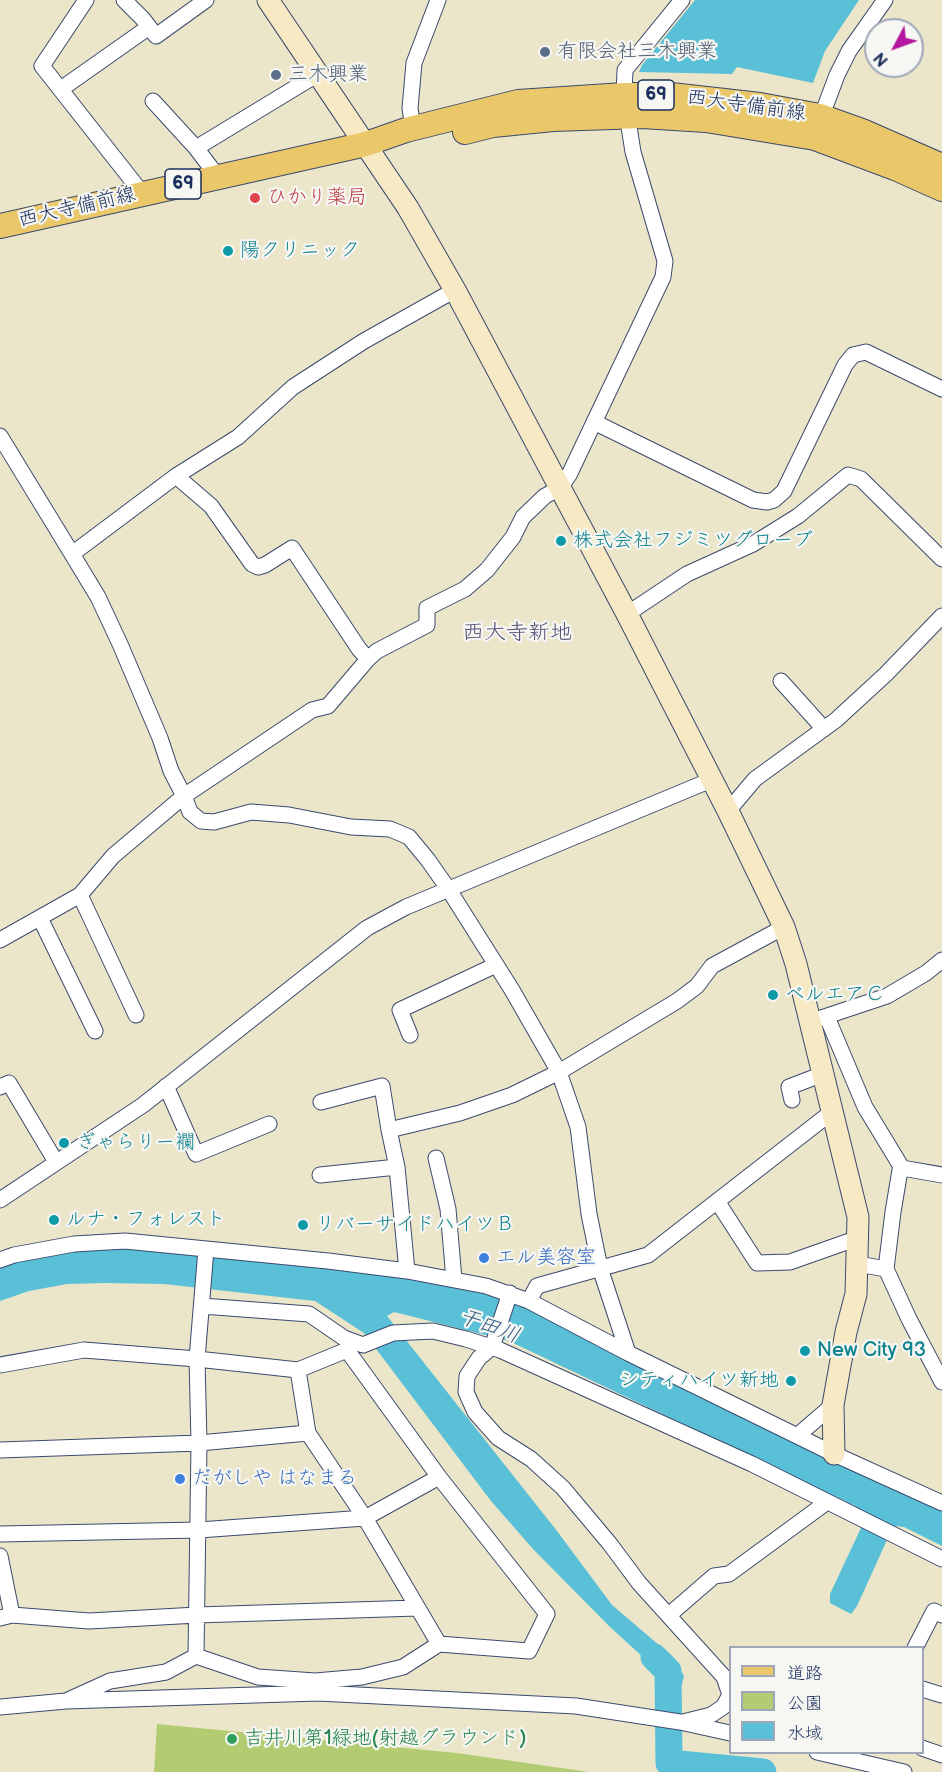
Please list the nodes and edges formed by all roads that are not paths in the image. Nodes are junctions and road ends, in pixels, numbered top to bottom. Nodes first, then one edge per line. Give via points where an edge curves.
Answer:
1 (86, 0) edge
2 (124, 0) edge
3 (206, 0) edge
4 (268, 0) edge
5 (438, 0) edge
6 (682, 0) edge
7 (885, 0) edge
8 (149, 27) junction
9 (318, 74) junction
10 (61, 89) junction
11 (153, 101) dead end
12 (626, 106) junction
13 (818, 127) junction
14 (413, 129) junction
15 (366, 144) junction
16 (196, 148) junction
17 (942, 166) edge
18 (218, 177) junction
19 (942, 189) edge
20 (142, 193) junction
21 (0, 226) edge
22 (455, 290) junction
23 (942, 389) edge
24 (594, 422) junction
25 (0, 436) edge
26 (176, 476) junction
27 (560, 488) junction
28 (72, 554) junction
29 (942, 559) edge
30 (627, 614) junction
31 (942, 616) edge
32 (368, 659) junction
33 (782, 681) dead end
34 (824, 729) junction
35 (711, 780) junction
36 (184, 796) junction
37 (728, 811) junction
38 (449, 890) junction
39 (80, 895) junction
40 (40, 918) junction
41 (784, 927) junction
42 (0, 940) edge
43 (942, 960) edge
44 (496, 965) junction
45 (136, 1015) dead end
46 (818, 1019) junction
47 (95, 1031) dead end
48 (410, 1035) dead end
49 (559, 1072) junction
50 (823, 1074) junction
51 (166, 1086) junction
52 (0, 1087) edge
53 (792, 1100) dead end
54 (321, 1102) dead end
55 (833, 1111) junction
56 (269, 1124) dead end
57 (389, 1130) junction
58 (436, 1158) dead end
59 (56, 1162) junction
60 (397, 1167) junction
61 (902, 1168) junction
62 (320, 1175) dead end
63 (942, 1175) edge
64 (0, 1200) edge
65 (717, 1201) junction
66 (858, 1238) junction
67 (206, 1252) junction
68 (0, 1260) edge
69 (858, 1264) junction
70 (600, 1268) junction
71 (886, 1269) junction
72 (407, 1271) junction
73 (454, 1280) junction
74 (508, 1297) junction
75 (529, 1301) junction
76 (202, 1302) junction
77 (493, 1345) junction
78 (628, 1353) junction
79 (197, 1359) junction
80 (0, 1365) edge
81 (298, 1370) junction
82 (942, 1382) edge
83 (833, 1405) junction
84 (308, 1433) junction
85 (797, 1436) junction
86 (199, 1443) junction
87 (0, 1450) edge
88 (834, 1454) junction
89 (439, 1477) junction
90 (827, 1502) junction
91 (942, 1503) edge
92 (364, 1518) junction
93 (199, 1530) junction
94 (0, 1534) edge
95 (0, 1556) edge
96 (942, 1559) edge
97 (417, 1608) junction
98 (197, 1615) junction
99 (669, 1615) junction
100 (942, 1615) edge
101 (6, 1617) edge
102 (439, 1644) junction
103 (916, 1646) edge
104 (196, 1656) junction
105 (924, 1690) edge
106 (729, 1692) edge
107 (942, 1695) edge
108 (729, 1697) edge
109 (66, 1701) junction
110 (0, 1707) edge
111 (680, 1722) junction
112 (729, 1731) edge
113 (924, 1749) edge
114 (826, 1754) edge
115 (942, 1755) edge
116 (904, 1772) edge

1 - 10 street via 42,66
2 - 8 street
3 - 8 street via 156,36
4 - 9 street
5 - 14 street via 414,63 410,108
6 - 12 street via 625,70
7 - 13 street via 849,51
8 - 10 street
9 - 15 street
9 - 16 street
10 - 20 street
11 - 16 street
12 - 13 main road, 西大寺備前線 / 69 via 671,95 760,105
12 - 14 main road, 西大寺備前線 / 69 via 518,102
12 - 15 main road, 西大寺備前線 / 69 via 493,125 416,144
12 - 24 street via 633,152 665,261 663,277
13 - 17 main road, 西大寺備前線 / 69 via 862,131
13 - 19 main road, 西大寺備前線 / 69
14 - 15 main road, 西大寺備前線 / 69
15 - 18 main road, 西大寺備前線 / 69
15 - 22 street
16 - 18 street
18 - 20 main road, 西大寺備前線 / 69
20 - 21 main road, 西大寺備前線 / 69
22 - 26 street via 293,387 238,437
22 - 27 street
23 - 24 street via 866,352 853,355 783,491 767,502 753,500
24 - 27 street
25 - 28 street
26 - 28 street
26 - 32 street via 211,506 252,564 265,565 292,548
27 - 30 street
27 - 32 street via 523,517 487,570 465,589 427,608 427,625
28 - 36 street via 120,644
29 - 30 street via 861,479 849,475 798,516 753,544 687,574
30 - 35 street
31 - 34 street via 886,674
32 - 36 street via 328,706 312,710
33 - 34 street
34 - 37 street via 755,779
35 - 37 street
35 - 38 street
36 - 38 street via 190,812 201,821 214,822 251,812 390,829 410,837
36 - 39 street via 113,856
37 - 41 street
38 - 44 street
38 - 51 street via 368,928
39 - 40 street
39 - 45 street
40 - 42 street
40 - 47 street
41 - 46 street
41 - 49 street via 712,966 698,986 677,1001
43 - 46 street via 887,996
44 - 48 street via 400,1010
44 - 49 street
46 - 50 street
46 - 61 street
49 - 57 street via 512,1095 460,1113
49 - 70 street via 578,1127
50 - 53 street via 789,1087
50 - 55 street
51 - 56 street via 196,1154
51 - 59 street
52 - 59 street via 9,1083
54 - 57 street via 382,1086
55 - 65 street
55 - 66 street via 858,1217
57 - 60 street
58 - 73 street via 448,1209
59 - 64 street
60 - 62 street
60 - 72 street
61 - 63 street
61 - 71 street
65 - 66 street via 757,1263 790,1262
65 - 70 street via 648,1255
66 - 69 street
67 - 68 street via 125,1241 36,1250
67 - 72 street
67 - 76 street
69 - 71 street
69 - 83 street via 856,1294
70 - 75 street via 537,1286
70 - 78 street
71 - 82 street
72 - 73 street
73 - 74 street via 486,1286
74 - 75 street
74 - 77 street
75 - 78 street
76 - 77 street via 309,1314 344,1338 363,1345 393,1333 433,1331
76 - 79 street
77 - 90 street
77 - 99 street via 467,1376 466,1392 475,1412 498,1438 531,1459 563,1488
78 - 85 street
79 - 80 street via 84,1350
79 - 81 street
79 - 86 street
81 - 84 street
81 - 89 street via 347,1350
83 - 85 street
83 - 88 street
84 - 86 street
84 - 92 street
85 - 88 street
86 - 87 street
86 - 93 street
88 - 91 street
89 - 92 street
89 - 102 street via 547,1614 529,1651
90 - 96 street
90 - 99 street via 729,1574 714,1576
92 - 93 street
92 - 97 street
93 - 94 street
93 - 98 street
95 - 101 street
97 - 98 street
97 - 102 street
98 - 101 street via 89,1621
98 - 104 street
99 - 106 street via 724,1677
100 - 103 street via 934,1611
102 - 104 street via 403,1667 362,1677 315,1681 258,1677
104 - 109 street via 166,1672 110,1681
105 - 107 street
108 - 111 street via 723,1707 711,1714
109 - 110 street
109 - 111 street via 318,1693 576,1706
111 - 112 street
113 - 115 street
114 - 116 street

